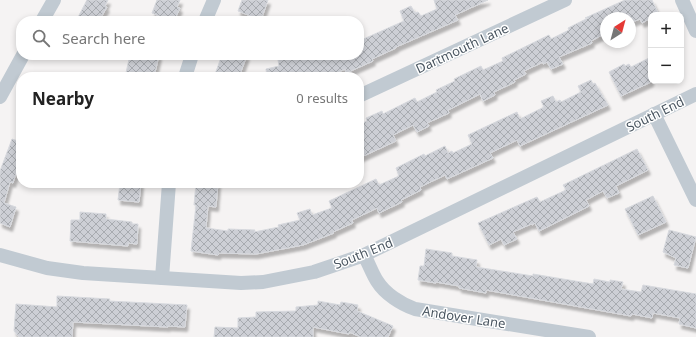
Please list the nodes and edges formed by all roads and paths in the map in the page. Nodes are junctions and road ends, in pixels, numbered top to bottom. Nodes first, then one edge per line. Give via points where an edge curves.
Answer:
1 (54, 0) edge
2 (214, 0) edge
3 (565, 0) edge
4 (682, 0) edge
5 (45, 16) edge
6 (207, 16) edge
7 (696, 31) edge
8 (20, 60) edge
9 (190, 60) edge
10 (187, 72) edge
11 (364, 94) edge
12 (696, 94) edge
13 (0, 97) edge
14 (654, 114) junction
15 (169, 188) edge
16 (696, 200) edge
17 (0, 255) edge
18 (364, 255) junction
19 (162, 278) junction
20 (589, 337) edge

1 - 5 street
2 - 6 street
3 - 11 street, Dartmouth Lane
4 - 7 street
8 - 13 street
9 - 10 street
12 - 14 street, South End
14 - 16 street
14 - 18 street, South End
15 - 19 street
17 - 19 street, South End via 47,268
18 - 19 street, South End via 314,272 263,282 241,284
18 - 20 street, Andover Lane via 377,282 404,305 415,309

